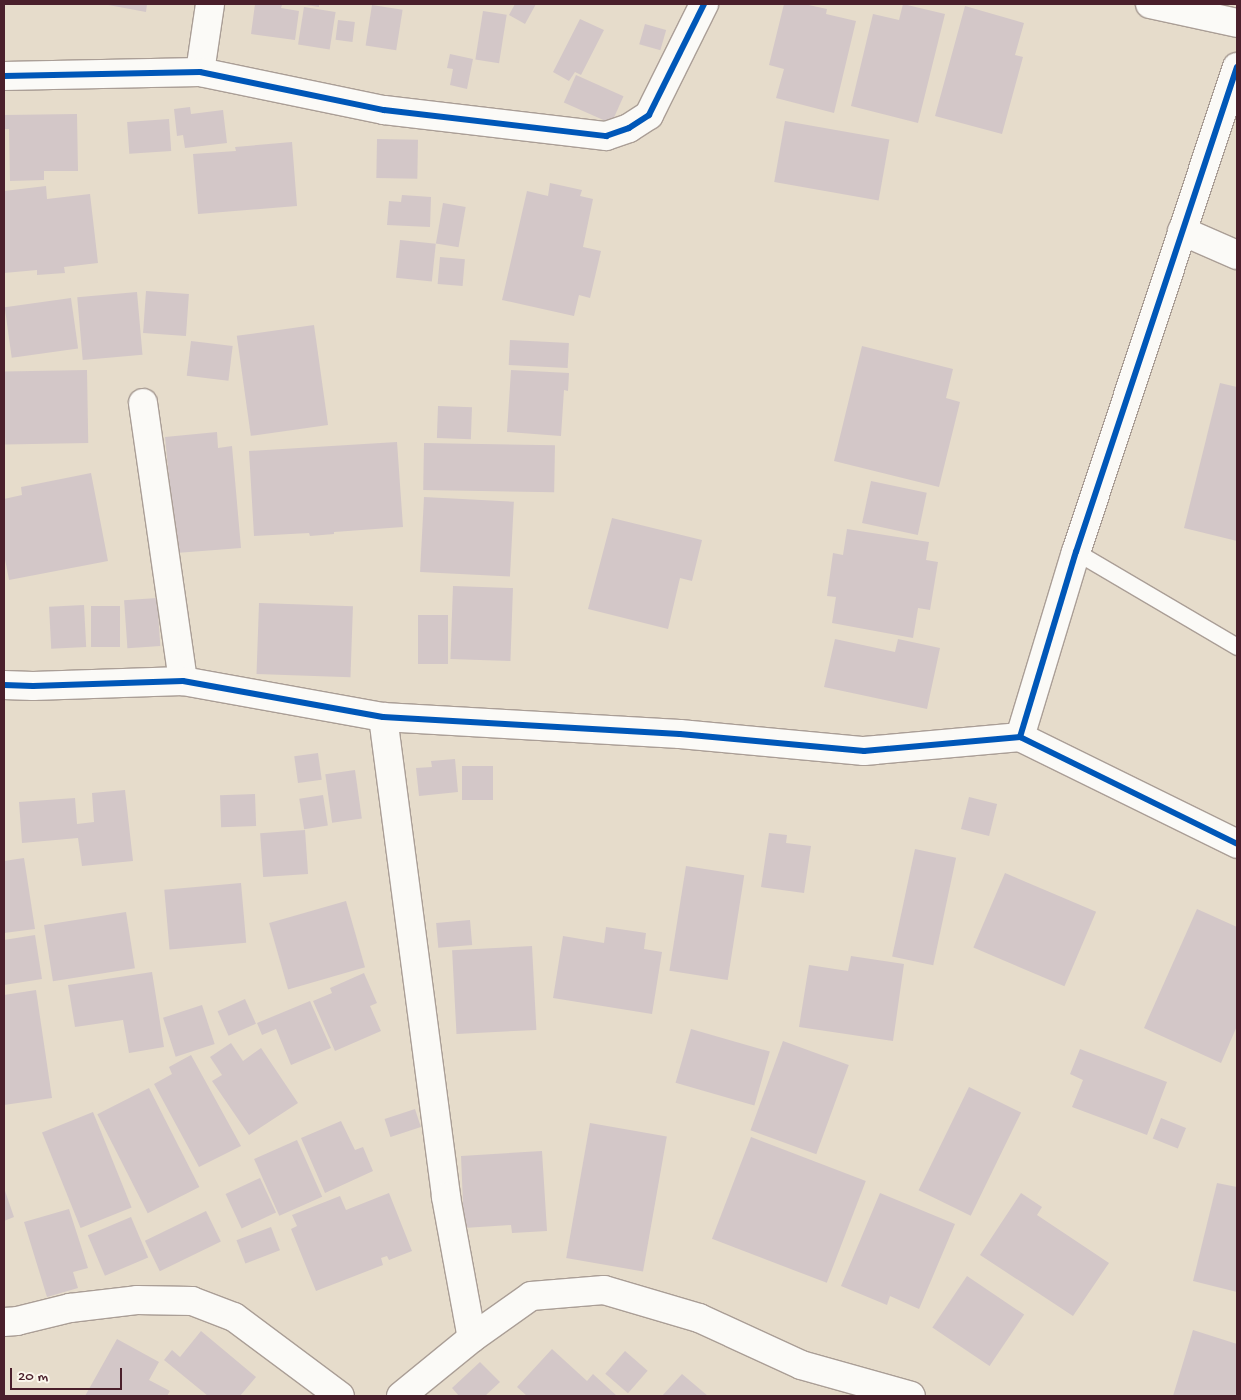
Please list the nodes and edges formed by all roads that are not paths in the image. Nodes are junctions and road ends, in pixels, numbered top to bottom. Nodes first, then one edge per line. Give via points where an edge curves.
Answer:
1 (210, 4) edge
2 (704, 4) edge
3 (1150, 4) edge
4 (1237, 23) edge
5 (1237, 68) edge
6 (200, 72) junction
7 (4, 76) edge
8 (1182, 231) junction
9 (1237, 255) edge
10 (143, 403) dead end
11 (1076, 552) junction
12 (1237, 647) edge
13 (183, 681) junction
14 (4, 685) edge
15 (383, 717) junction
16 (1020, 737) junction
17 (1237, 844) edge
18 (4, 1322) edge
19 (472, 1338) junction
20 (340, 1396) edge
21 (401, 1396) edge
22 (911, 1396) edge

1 - 6 street
2 - 6 street via 650,115 629,128 606,136 384,110
3 - 4 street
5 - 8 street
6 - 7 street
8 - 9 street
8 - 11 street
10 - 13 street
11 - 12 lane
11 - 16 street
13 - 14 street
13 - 15 street
15 - 16 street via 680,734 864,751
15 - 19 street via 446,1196
16 - 17 street
18 - 20 street via 70,1308 137,1300 192,1301 234,1317
19 - 21 street
19 - 22 street via 531,1296 604,1290 699,1318 801,1365

